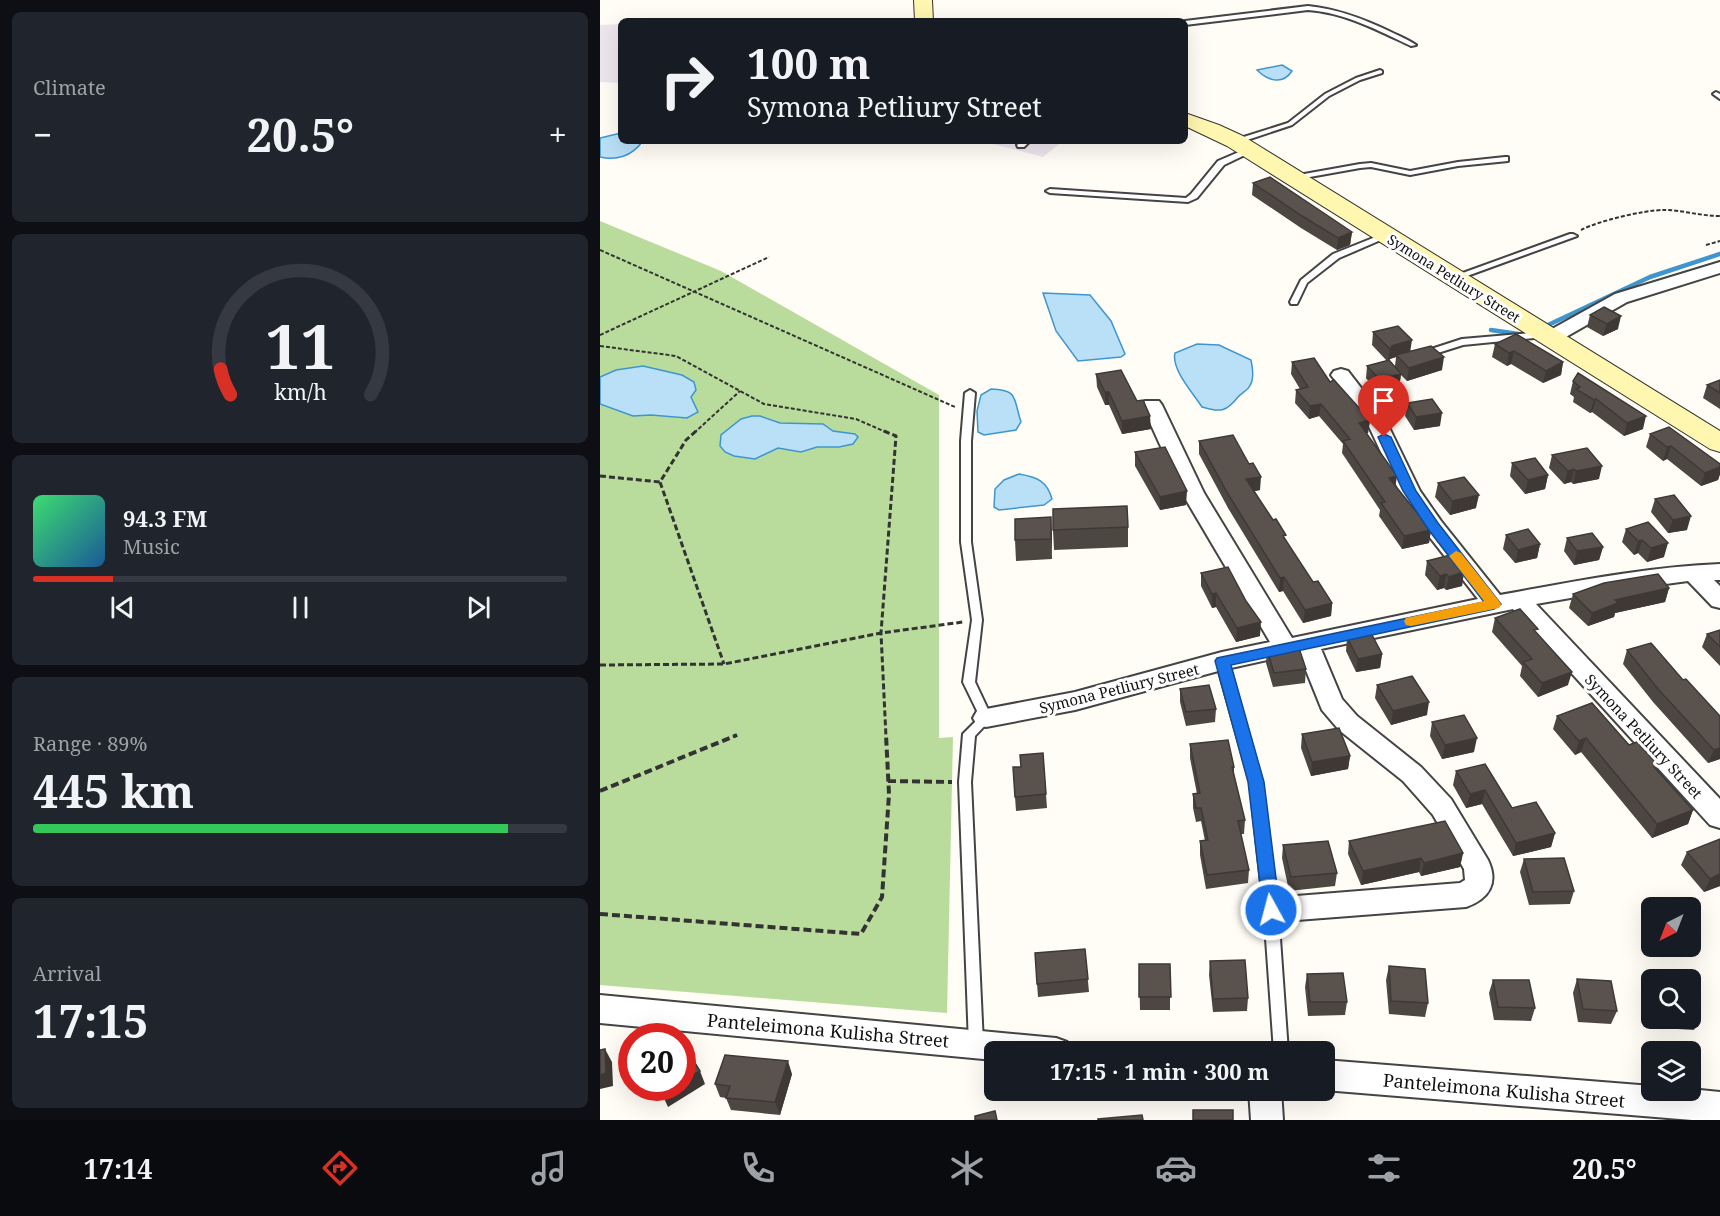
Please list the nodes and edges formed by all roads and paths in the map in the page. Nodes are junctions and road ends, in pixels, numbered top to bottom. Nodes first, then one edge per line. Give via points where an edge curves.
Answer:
1 (923, 0) edge
2 (924, 18) edge
3 (1188, 23) edge
4 (1413, 45) dead end
5 (1380, 72) dead end
6 (1188, 120) edge
7 (1242, 146) junction
8 (1505, 159) dead end
9 (1292, 178) junction
10 (1050, 191) dead end
11 (1720, 216) edge
12 (1386, 236) junction
13 (1573, 236) joint
14 (1720, 241) edge
15 (1706, 245) dead end
16 (600, 250) edge
17 (769, 257) dead end
18 (1720, 267) edge
19 (1453, 278) junction
20 (692, 292) junction
21 (1294, 302) dead end
22 (600, 335) edge
23 (1548, 337) junction
24 (600, 346) edge
25 (1417, 356) edge
26 (1341, 375) dead end
27 (740, 391) junction
28 (970, 393) dead end
29 (1152, 405) dead end
30 (967, 412) junction
31 (1720, 443) edge
32 (600, 477) edge
33 (660, 482) junction
34 (1720, 572) edge
35 (1693, 573) junction
36 (1720, 600) edge
37 (1519, 601) junction
38 (1494, 604) junction
39 (977, 620) junction
40 (881, 633) junction
41 (1296, 645) junction
42 (1222, 661) junction
43 (724, 664) junction
44 (600, 665) edge
45 (986, 718) junction
46 (737, 735) dead end
47 (888, 781) junction
48 (965, 782) junction
49 (600, 791) edge
50 (1720, 817) edge
51 (1271, 910) junction
52 (600, 914) edge
53 (600, 1009) edge
54 (1280, 1041) edge
55 (976, 1044) junction
56 (984, 1045) edge
57 (1335, 1077) edge
58 (1266, 1101) edge
59 (1720, 1107) edge
60 (1267, 1120) edge

1 - 2 main road
3 - 4 lane via 1323,9 1351,16
5 - 7 lane via 1327,95 1290,124
6 - 7 main road, Symona Petliury Street
7 - 9 main road, Symona Petliury Street
7 - 10 lane via 1188,200
8 - 9 lane via 1410,173 1371,165
9 - 12 main road, Symona Petliury Street
11 - 13 path via 1663,210 1594,223
12 - 19 main road, Symona Petliury Street
12 - 21 lane via 1336,256 1304,282
13 - 19 lane
14 - 15 path
16 - 20 path
17 - 20 path
18 - 23 street via 1621,298
19 - 23 main road, Symona Petliury Street
20 - 22 path
20 - 30 path
23 - 25 lane via 1462,342
23 - 31 main road, Symona Petliury Street
24 - 27 path via 676,356
26 - 38 street via 1375,419 1427,517
27 - 33 path via 686,440
27 - 40 path via 764,404 856,419 896,436
28 - 30 lane
29 - 41 street via 1193,493
30 - 39 lane via 966,542
32 - 33 path
33 - 43 path
34 - 35 street, Symona Petliury Street
35 - 36 street
35 - 37 street, Symona Petliury Street via 1599,585
37 - 38 street, Symona Petliury Street
37 - 50 street, Symona Petliury Street
38 - 41 street, Symona Petliury Street
39 - 40 path
39 - 45 lane via 969,682
40 - 43 path
40 - 47 path
41 - 42 street, Symona Petliury Street
41 - 51 street via 1331,703 1348,723 1412,774 1442,807 1478,868 1479,885 1466,895
42 - 45 street, Symona Petliury Street via 1075,701
42 - 51 lane via 1256,782
43 - 44 path
45 - 48 lane via 969,734
46 - 49 path
47 - 48 path
47 - 52 path via 882,897 861,934
48 - 55 lane
51 - 54 lane
53 - 55 street, Panteleimona Kulisha Street
55 - 56 street, Panteleimona Kulisha Street
57 - 59 street, Panteleimona Kulisha Street
58 - 60 street

